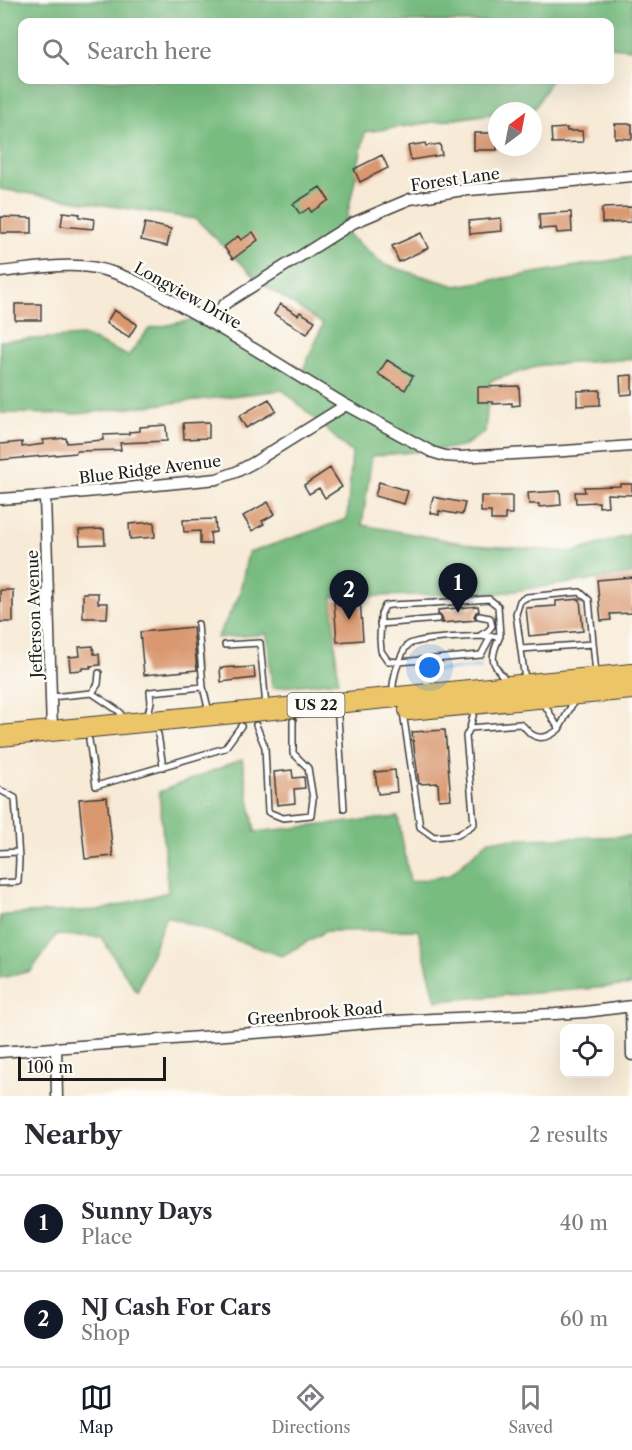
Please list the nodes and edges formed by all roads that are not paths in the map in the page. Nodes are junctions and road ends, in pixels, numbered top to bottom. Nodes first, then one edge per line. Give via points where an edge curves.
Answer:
1 (632, 176) edge
2 (0, 272) edge
3 (209, 321) junction
4 (346, 405) junction
5 (632, 446) edge
6 (45, 496) junction
7 (0, 499) edge
8 (479, 616) dead end
9 (438, 619) dead end
10 (198, 624) dead end
11 (380, 624) junction
12 (491, 636) junction
13 (500, 636) junction
14 (479, 637) junction
15 (593, 644) junction
16 (225, 645) dead end
17 (521, 648) junction
18 (399, 662) junction
19 (99, 673) dead end
20 (632, 674) edge
21 (597, 678) junction
22 (519, 685) junction
23 (203, 687) junction
24 (632, 689) edge
25 (92, 693) junction
26 (577, 694) junction
27 (51, 697) junction
28 (541, 698) junction
29 (399, 704) junction
30 (476, 704) junction
31 (210, 716) junction
32 (338, 717) junction
33 (255, 720) junction
34 (294, 721) junction
35 (124, 724) junction
36 (152, 728) junction
37 (470, 728) junction
38 (559, 729) junction
39 (52, 731) junction
40 (0, 736) edge
41 (89, 740) junction
42 (0, 749) edge
43 (163, 767) junction
44 (0, 790) edge
45 (344, 808) dead end
46 (0, 853) edge
47 (19, 856) junction
48 (0, 883) edge
49 (632, 1006) edge
50 (56, 1048) junction
51 (0, 1052) edge
52 (632, 1055) edge
53 (57, 1096) edge

1 - 3 street, Forest Lane via 457,191 410,199 353,223 226,303
2 - 3 street, Longview Drive via 58,266 97,268 132,279
3 - 4 street, Longview Drive
4 - 5 street via 446,456
4 - 6 street, Blue Ridge Avenue via 253,463 217,479
6 - 7 street, Blue Ridge Avenue
6 - 27 street, Jefferson Avenue
8 - 14 lane via 490,618 492,626
9 - 11 lane
10 - 23 lane
11 - 13 lane via 385,606 489,599 498,606
11 - 18 lane via 381,651 388,661
12 - 13 lane
12 - 14 lane
12 - 18 lane via 481,655
13 - 22 lane via 494,665
14 - 18 lane via 413,642 406,646
15 - 17 lane
15 - 17 lane via 589,600 580,592 520,601 516,614
15 - 21 lane
16 - 33 lane via 260,643
17 - 22 lane
18 - 29 lane via 392,687
19 - 25 lane
20 - 21 highway, US 22
21 - 22 highway, US 22
22 - 29 highway, US 22
23 - 31 lane
23 - 36 lane via 150,692 148,712
24 - 26 highway, US 22
25 - 27 lane
25 - 35 lane via 120,712
26 - 28 highway, US 22
26 - 38 lane
27 - 39 street, Jefferson Avenue
28 - 30 highway, US 22
28 - 38 lane
29 - 30 highway, US 22
29 - 32 highway, US 22
29 - 33 highway, US 22
29 - 37 lane via 420,827 434,837 458,835 474,824 466,736
30 - 37 lane
31 - 33 highway, US 22
31 - 36 highway, US 22
32 - 34 highway, US 22
32 - 45 lane
33 - 34 highway, US 22
33 - 34 lane via 265,747 268,812 283,818 311,815 313,800 308,768 293,753
33 - 36 highway, US 22
33 - 43 lane via 225,747
35 - 36 highway, US 22
35 - 39 highway, US 22
36 - 41 highway, US 22
36 - 43 lane
37 - 38 lane via 520,724 538,737 550,737
39 - 40 highway, US 22
41 - 42 highway, US 22
41 - 43 lane via 96,786
44 - 47 lane via 15,798
46 - 47 lane
47 - 48 lane via 18,882
49 - 50 street, Greenbrook Road
49 - 52 street
50 - 51 street, Greenbrook Road
50 - 53 street

